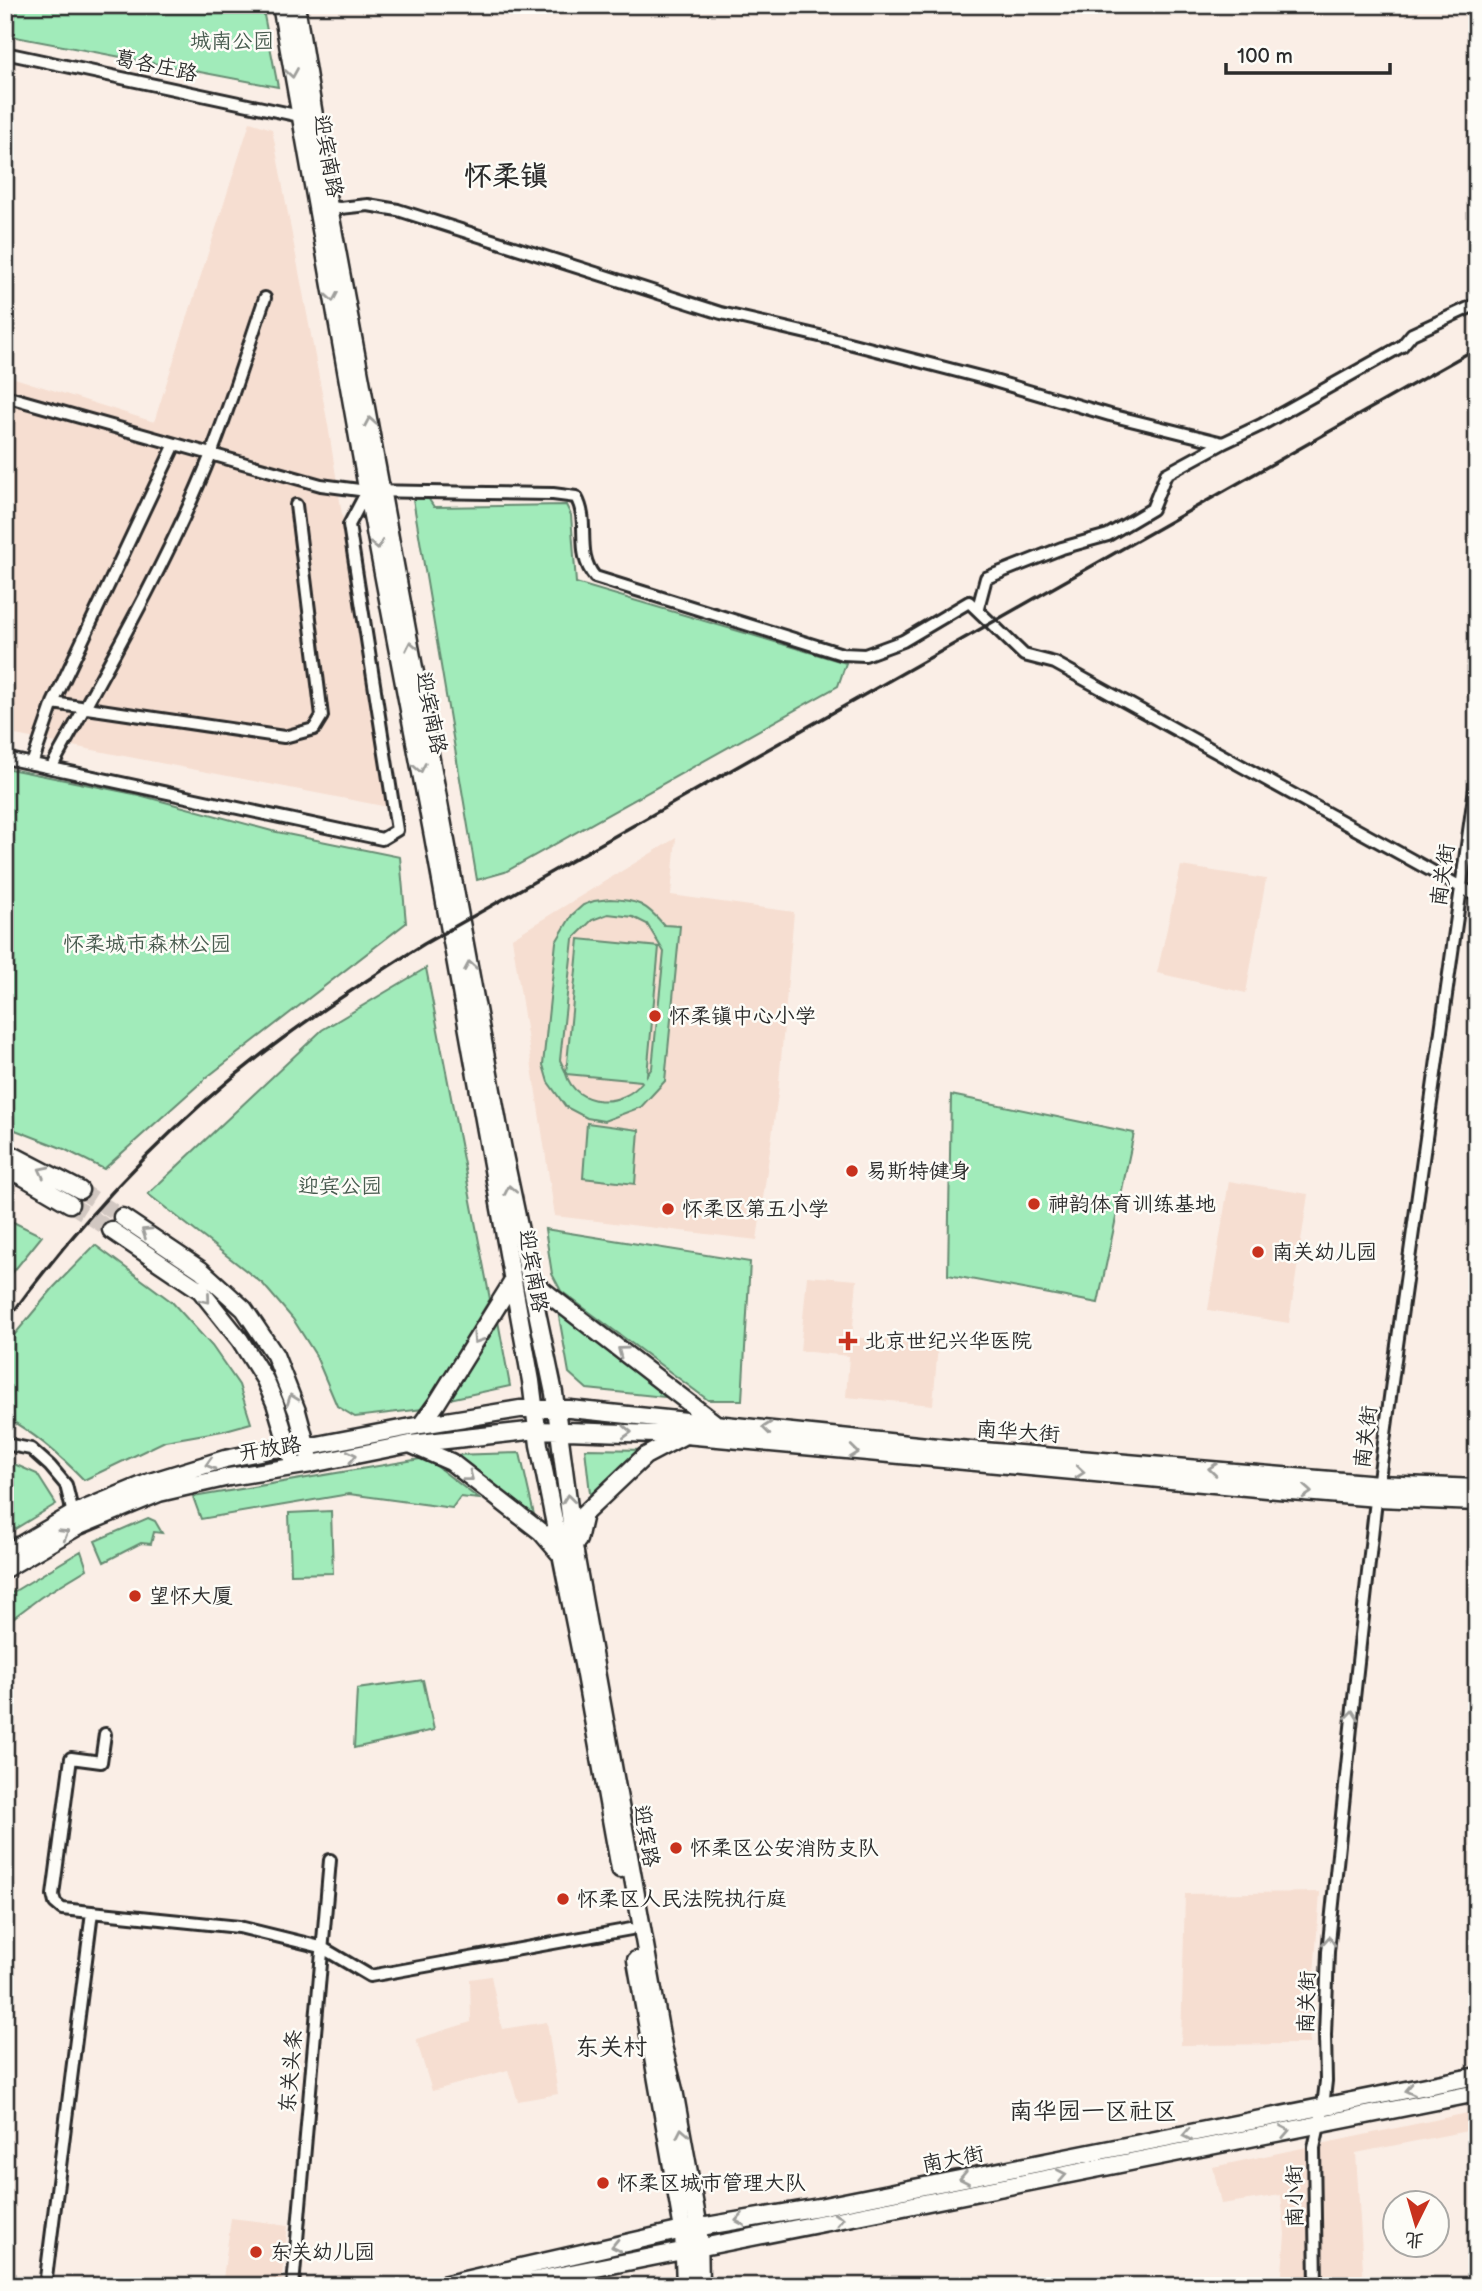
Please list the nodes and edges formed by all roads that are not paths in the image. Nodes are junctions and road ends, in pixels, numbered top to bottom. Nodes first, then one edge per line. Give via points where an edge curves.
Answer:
1 (281, 5) edge
2 (296, 5) edge
3 (5, 53) edge
4 (300, 116) junction
5 (329, 206) junction
6 (265, 298) dead end
7 (1477, 304) edge
8 (5, 396) edge
9 (1223, 443) junction
10 (175, 444) junction
11 (211, 454) junction
12 (375, 491) junction
13 (296, 505) dead end
14 (978, 608) junction
15 (53, 702) junction
16 (85, 708) junction
17 (5, 758) edge
18 (32, 764) junction
19 (51, 768) junction
20 (1477, 774) edge
21 (1461, 887) junction
22 (1477, 896) edge
23 (5, 1151) edge
24 (5, 1170) edge
25 (80, 1190) tunnel mouth
26 (70, 1204) tunnel mouth
27 (122, 1217) tunnel mouth
28 (111, 1230) tunnel mouth
29 (522, 1281) junction
30 (556, 1408) junction
31 (535, 1409) junction
32 (715, 1423) junction
33 (421, 1424) junction
34 (559, 1429) junction
35 (537, 1430) junction
36 (685, 1435) junction
37 (5, 1444) edge
38 (410, 1444) junction
39 (289, 1447) junction
40 (307, 1447) junction
41 (311, 1464) junction
42 (293, 1467) junction
43 (1477, 1488) edge
44 (1378, 1491) junction
45 (1477, 1502) edge
46 (73, 1514) junction
47 (5, 1554) edge
48 (568, 1554) junction
49 (5, 1569) edge
50 (105, 1734) dead end
51 (330, 1860) dead end
52 (92, 1912) junction
53 (631, 1929) junction
54 (321, 1947) junction
55 (1477, 2076) edge
56 (1477, 2093) edge
57 (1323, 2107) junction
58 (1319, 2125) junction
59 (691, 2229) junction
60 (692, 2250) junction
61 (45, 2286) edge
62 (292, 2286) edge
63 (438, 2286) edge
64 (506, 2286) edge
65 (685, 2286) edge
66 (700, 2286) edge
67 (1316, 2286) edge

1 -> 4 main road, 迎宾南路
2 - 5 main road, 迎宾南路
3 - 4 street, 葛各庄路
4 -> 12 main road, 迎宾南路
5 - 9 street via 398,210 721,313
12 -> 5 main road, 迎宾南路
6 - 11 street
7 - 9 street via 1412,334 1402,346
8 - 10 street
9 - 14 street via 1166,474 1152,509 1108,535 986,578
10 - 11 street
10 - 15 street
11 - 12 street via 321,485
11 - 16 street
12 - 14 street via 576,496 583,508 586,566 595,577 842,654 865,655 904,641 970,602
12 - 19 street via 349,525 397,830 382,839
12 - 29 main road, 迎宾南路 via 433,836
13 - 16 street via 322,716 314,729 284,737
14 - 21 street via 1024,654 1055,663
15 - 16 street
15 - 18 street
16 - 19 street
17 - 18 street
18 - 19 street
20 - 21 street, 南关街
21 - 22 street
21 - 44 street, 南关街
25 -> 23 main road
24 - 26 main road
40 -> 27 main road via 275,1355 244,1309 201,1270
28 -> 39 main road via 200,1290 265,1380
29 - 30 main road, 迎宾南路
29 - 31 main road, 迎宾南路
32 -> 29 main road
29 -> 33 main road
30 - 31 main road, 开放路
30 - 32 main road, 南华大街
30 - 34 main road, 迎宾南路
31 - 33 main road, 开放路
31 - 35 main road, 迎宾南路
44 -> 32 main road, 南华大街 via 1209,1468 947,1448
33 - 40 main road, 开放路
34 - 35 main road, 开放路
34 -> 36 main road, 南华大街
48 -> 34 main road, 迎宾路
35 - 38 main road, 开放路
35 - 48 main road, 迎宾路
36 -> 44 main road, 南华大街 via 875,1454
36 - 48 main road via 645,1455 584,1514
37 - 46 street via 31,1449 50,1466 66,1485
41 -> 38 main road, 开放路
38 -> 48 main road via 451,1462
39 - 40 main road, 开放路
39 - 42 main road
39 -> 46 main road, 开放路 via 150,1482
40 - 41 main road
41 - 42 main road, 开放路
49 -> 42 main road, 开放路 via 79,1526 156,1494
43 - 44 main road, 南华大街
44 - 45 main road, 南华大街
57 -> 44 street, 南关街 via 1328,1952
46 - 47 main road, 开放路
48 - 53 main road, 迎宾路
59 -> 48 main road, 迎宾路 via 654,1994
50 - 52 street via 101,1762 71,1758 53,1895 62,1909
51 - 54 street, 东关头条
52 - 54 street via 239,1927
52 - 61 street
53 - 54 street via 370,1976
53 - 59 main road, 迎宾路
54 - 62 street, 东关头条
55 -> 57 main road, 南大街
56 - 58 main road, 南大街
57 - 58 street, 南小街
57 -> 59 main road, 南大街
60 -> 58 main road, 南大街
58 - 67 street, 南小街 via 1314,2148
59 - 60 main road
59 -> 63 main road, 南大街
60 - 64 main road, 南大街
60 - 65 main road
60 - 66 main road

